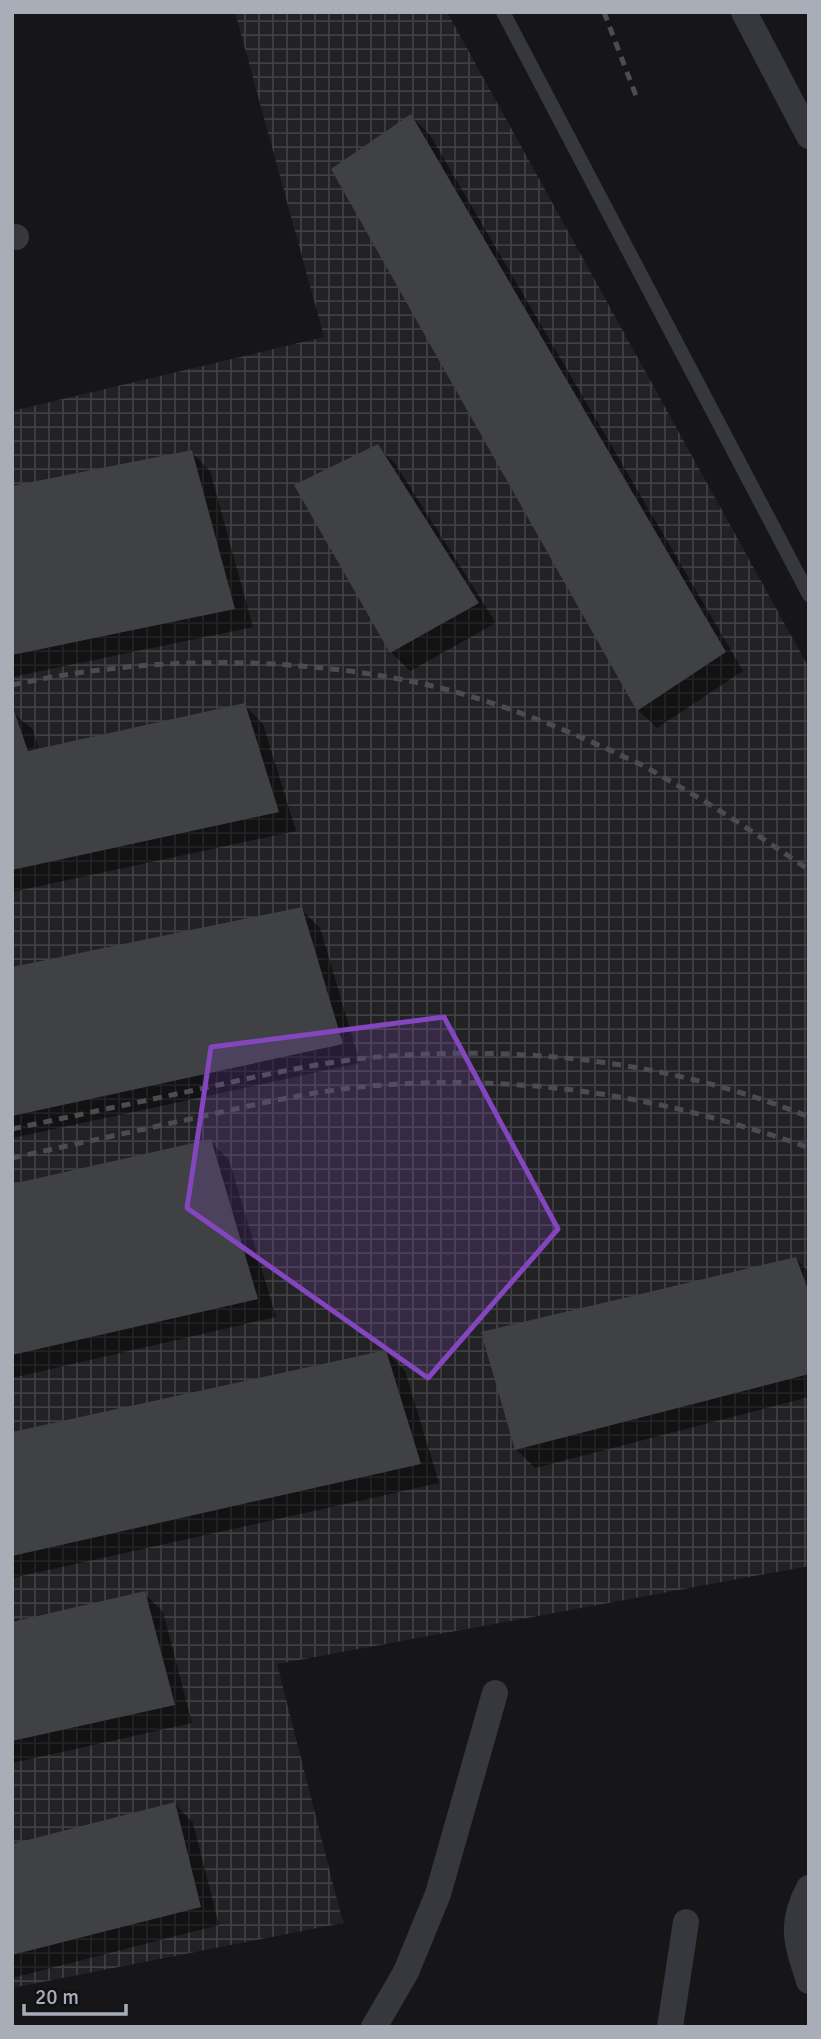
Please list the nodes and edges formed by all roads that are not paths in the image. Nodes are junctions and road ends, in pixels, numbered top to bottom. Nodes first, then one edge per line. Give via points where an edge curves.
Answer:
1 (502, 12) edge
2 (744, 12) edge
3 (809, 136) edge
4 (809, 595) edge
5 (495, 1693) dead end
6 (809, 1888) edge
7 (686, 1922) dead end
8 (809, 1981) edge
9 (374, 2027) edge
10 (670, 2027) edge

1 - 4 lane
2 - 3 street
5 - 9 street via 438,1894 406,1972
6 - 8 street via 796,1925 797,1945
7 - 10 street

